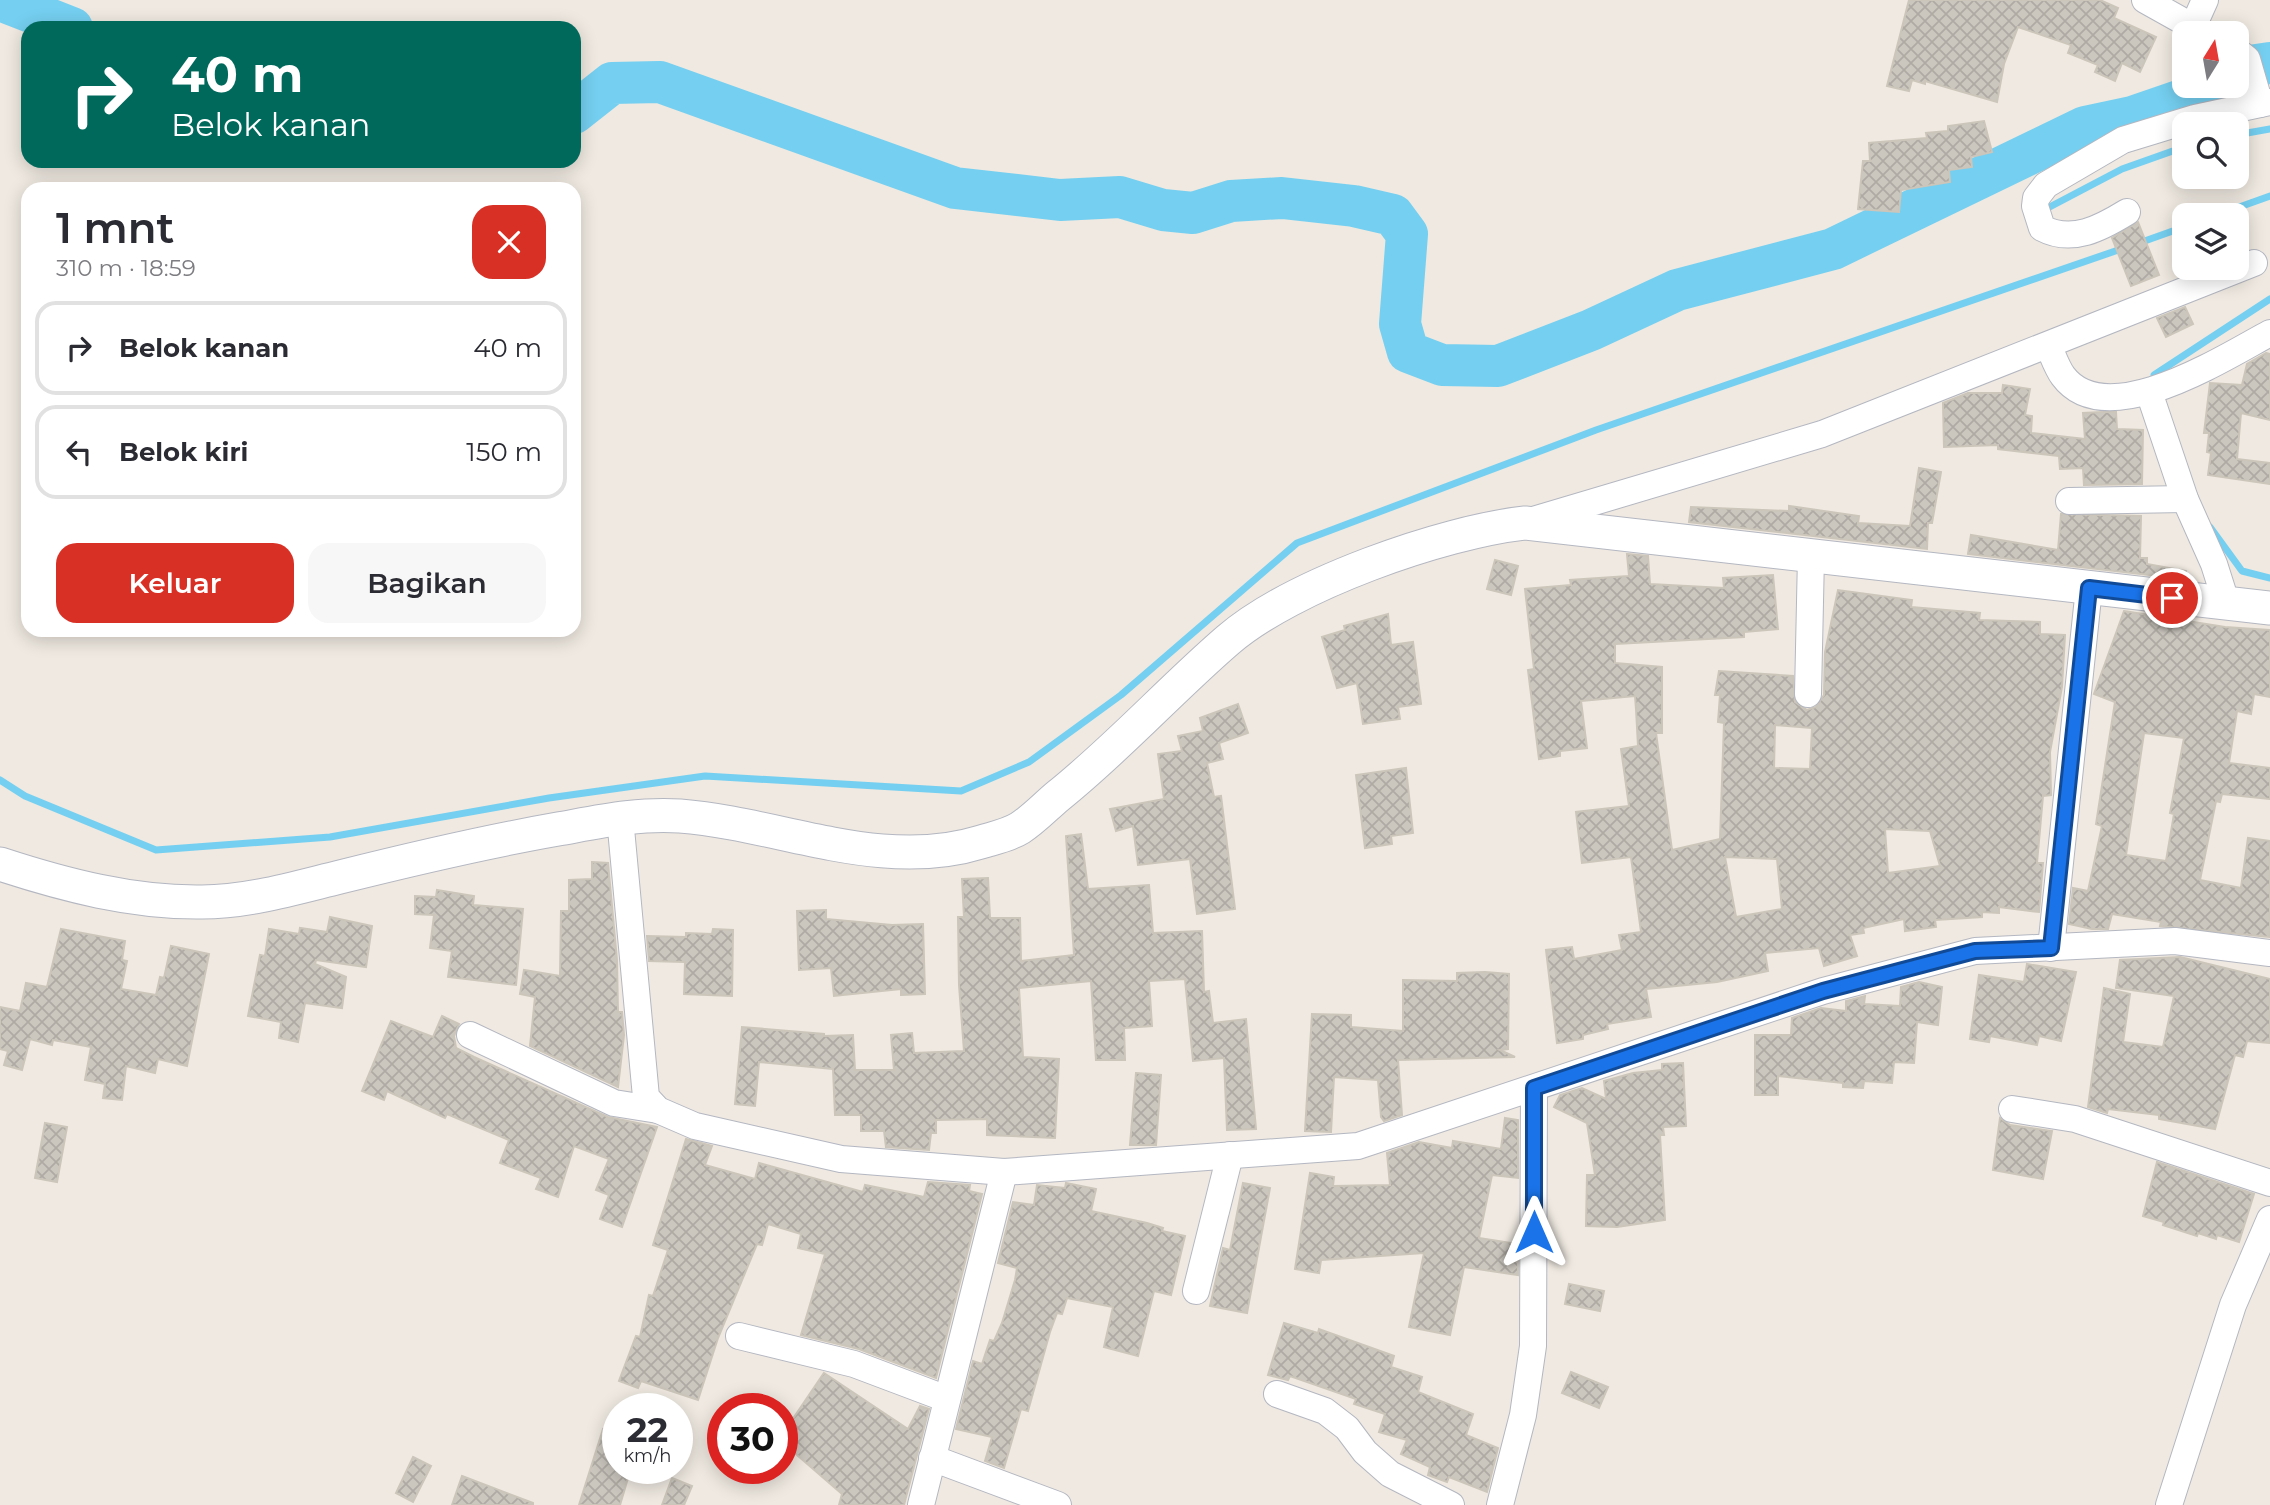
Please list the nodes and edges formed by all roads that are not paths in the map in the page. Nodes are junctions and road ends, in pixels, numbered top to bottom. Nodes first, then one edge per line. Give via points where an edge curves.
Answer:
1 (2145, 0) edge
2 (2205, 0) edge
3 (2181, 21) edge
4 (2200, 21) edge
5 (2249, 69) edge
6 (2263, 99) edge
7 (2127, 212) dead end
8 (2254, 263) dead end
9 (2270, 333) edge
10 (2049, 347) junction
11 (2152, 390) junction
12 (2185, 499) junction
13 (2069, 501) dead end
14 (1525, 523) junction
15 (1811, 556) junction
16 (2089, 588) junction
17 (2227, 605) junction
18 (2270, 608) edge
19 (1808, 694) dead end
20 (620, 818) junction
21 (0, 864) edge
22 (2051, 948) junction
23 (2270, 953) edge
24 (470, 1035) dead end
25 (1534, 1088) junction
26 (658, 1110) junction
27 (2012, 1110) dead end
28 (1230, 1155) junction
29 (1004, 1172) junction
30 (2270, 1183) edge
31 (2270, 1219) edge
32 (1196, 1291) dead end
33 (739, 1336) dead end
34 (1277, 1394) dead end
35 (947, 1399) junction
36 (932, 1458) junction
37 (921, 1505) edge
38 (1058, 1505) edge
39 (1451, 1505) edge
40 (1500, 1505) edge
41 (2169, 1505) edge

1 - 3 street
2 - 4 street
5 - 6 street
6 - 7 street via 2123,140 2046,185 2036,198 2038,217 2057,236 2102,227
8 - 10 street
9 - 11 street via 2187,377
10 - 11 street via 2062,376 2076,389 2118,398
10 - 14 street via 1822,434
11 - 12 street
12 - 13 street
12 - 17 street
14 - 15 street
14 - 20 street via 1493,526 1440,541 1330,581 1270,609 1231,638 1087,773 1019,828 996,837 924,854 879,851 737,823 677,816
15 - 16 street
15 - 19 street
16 - 17 street
16 - 22 street
17 - 18 street
20 - 21 street via 424,856 273,894 202,902 68,886
20 - 26 street via 646,1097
22 - 23 street via 2175,941
22 - 25 street via 1975,951 1823,991
24 - 26 street via 614,1103
25 - 28 street via 1358,1146
25 - 40 street via 1532,1346 1523,1415
26 - 29 street via 695,1126 841,1159
27 - 30 street via 2075,1119
28 - 29 street
28 - 32 street
29 - 35 street
31 - 41 street via 2233,1306
33 - 35 street via 855,1364
34 - 39 street via 1325,1411 1390,1474
35 - 36 street
36 - 37 street
36 - 38 street

